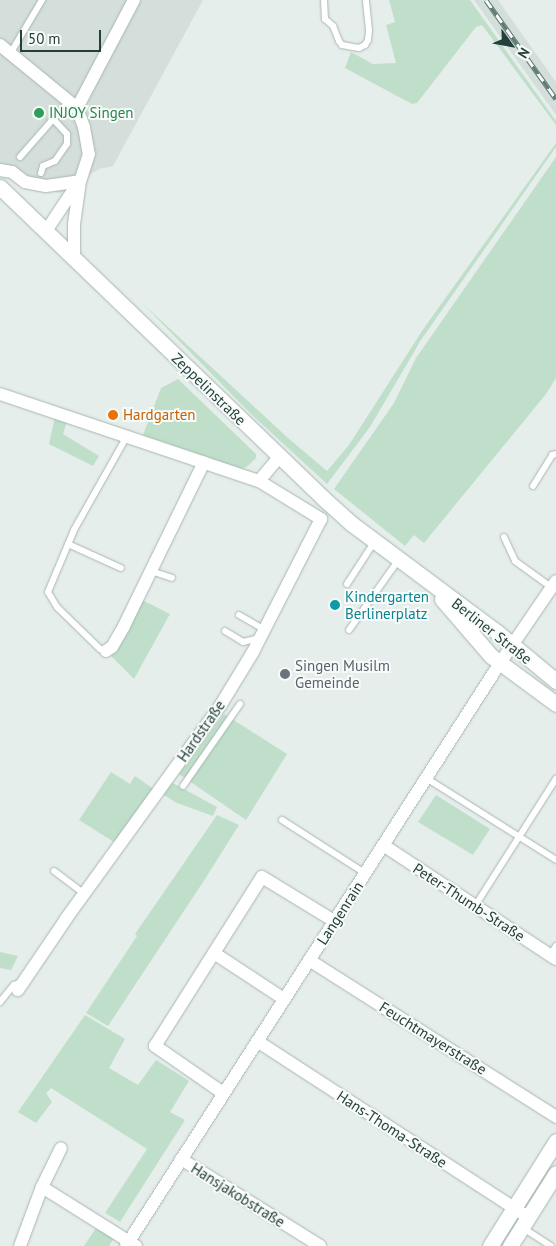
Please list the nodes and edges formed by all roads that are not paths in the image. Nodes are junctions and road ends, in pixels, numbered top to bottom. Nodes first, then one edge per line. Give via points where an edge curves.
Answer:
1 (42, 0) edge
2 (134, 0) edge
3 (324, 0) edge
4 (366, 0) edge
5 (0, 45) edge
6 (10, 54) junction
7 (73, 105) junction
8 (53, 119) junction
9 (20, 157) dead end
10 (0, 170) edge
11 (42, 173) dead end
12 (80, 181) junction
13 (0, 187) edge
14 (46, 231) junction
15 (74, 259) junction
16 (0, 394) edge
17 (127, 436) junction
18 (556, 454) edge
19 (279, 457) junction
20 (204, 462) junction
21 (259, 482) junction
22 (533, 486) dead end
23 (504, 537) dead end
24 (68, 544) junction
25 (371, 547) dead end
26 (400, 559) junction
27 (121, 568) dead end
28 (151, 571) junction
29 (172, 578) dead end
30 (427, 581) junction
31 (347, 584) dead end
32 (554, 584) edge
33 (240, 615) dead end
34 (349, 630) dead end
35 (225, 631) dead end
36 (262, 634) junction
37 (512, 645) junction
38 (106, 651) joint
39 (500, 663) junction
40 (556, 681) edge
41 (240, 704) dead end
42 (556, 704) edge
43 (426, 778) junction
44 (556, 780) edge
45 (183, 786) dead end
46 (282, 820) dead end
47 (519, 836) junction
48 (383, 845) junction
49 (556, 860) edge
50 (54, 871) dead end
51 (365, 873) junction
52 (84, 894) junction
53 (475, 906) junction
54 (334, 922) junction
55 (214, 953) junction
56 (554, 953) edge
57 (309, 960) junction
58 (22, 985) joint
59 (284, 999) junction
60 (0, 1002) edge
61 (257, 1041) junction
62 (223, 1093) junction
63 (556, 1117) edge
64 (556, 1141) edge
65 (61, 1148) dead end
66 (181, 1159) junction
67 (556, 1174) edge
68 (42, 1187) junction
69 (514, 1208) junction
70 (525, 1222) junction
71 (130, 1244) edge
72 (20, 1246) edge
73 (320, 1246) edge
74 (490, 1246) edge
75 (510, 1246) edge
76 (551, 1246) edge

1 - 6 lane
2 - 7 street
3 - 4 lane via 325,19 333,26 339,41 342,45 359,48 368,40
5 - 6 street
6 - 7 street
7 - 8 lane
7 - 12 street via 84,127 89,154
8 - 9 lane
8 - 11 lane via 67,134 67,144 55,161 43,166
10 - 12 street via 12,172 25,182 46,186
12 - 14 street
12 - 15 street via 74,224
13 - 14 street, Zeppelinstraße
14 - 15 street, Zeppelinstraße
15 - 19 street, Zeppelinstraße
16 - 17 street, Hardstraße
17 - 20 street, Hardstraße
17 - 24 lane
18 - 22 lane via 552,455
19 - 21 street
19 - 26 street, Zeppelinstraße via 352,524
20 - 21 street, Hardstraße
20 - 28 street
21 - 36 street, Hardstraße via 321,519
23 - 32 lane via 515,561
24 - 27 lane
24 - 38 lane via 48,592 57,607 100,649
25 - 31 lane
26 - 30 street, Zeppelinstraße
26 - 34 lane
28 - 29 lane
28 - 38 street via 124,626 112,647
30 - 37 street, Berliner Straße
30 - 39 street, Berliner Straße via 484,649
32 - 37 street, Langenrain
33 - 36 lane
35 - 36 lane via 243,642
36 - 52 street, Hardstraße via 220,706
37 - 39 street, Langenrain
37 - 40 street, Berliner Straße
39 - 42 street, Berliner Straße
39 - 43 street, Langenrain
41 - 45 lane
43 - 47 lane
43 - 48 street, Langenrain
44 - 47 lane
46 - 51 lane
47 - 49 lane
47 - 53 lane
48 - 51 street, Langenrain
48 - 53 street, Peter-Thumb-Straße
50 - 52 lane
51 - 54 street, Langenrain
52 - 58 street, Hardstraße
53 - 56 street, Peter-Thumb-Straße
54 - 55 street via 262,877
54 - 57 street, Langenrain
55 - 59 street
55 - 62 street via 155,1046
57 - 59 street, Langenrain
57 - 63 street, Feuchtmayerstraße
58 - 60 lane via 14,985
59 - 61 street, Langenrain
61 - 62 street, Langenrain
61 - 69 street, Hans-Thoma-Straße
62 - 66 street, Langenrain
64 - 69 street
65 - 68 street
66 - 71 street, Langenrain
66 - 73 street, Hansjakobstraße
67 - 70 street
68 - 71 street
68 - 72 street
69 - 70 street, Hans-Thoma-Straße
69 - 74 street
70 - 75 street
70 - 76 lane

